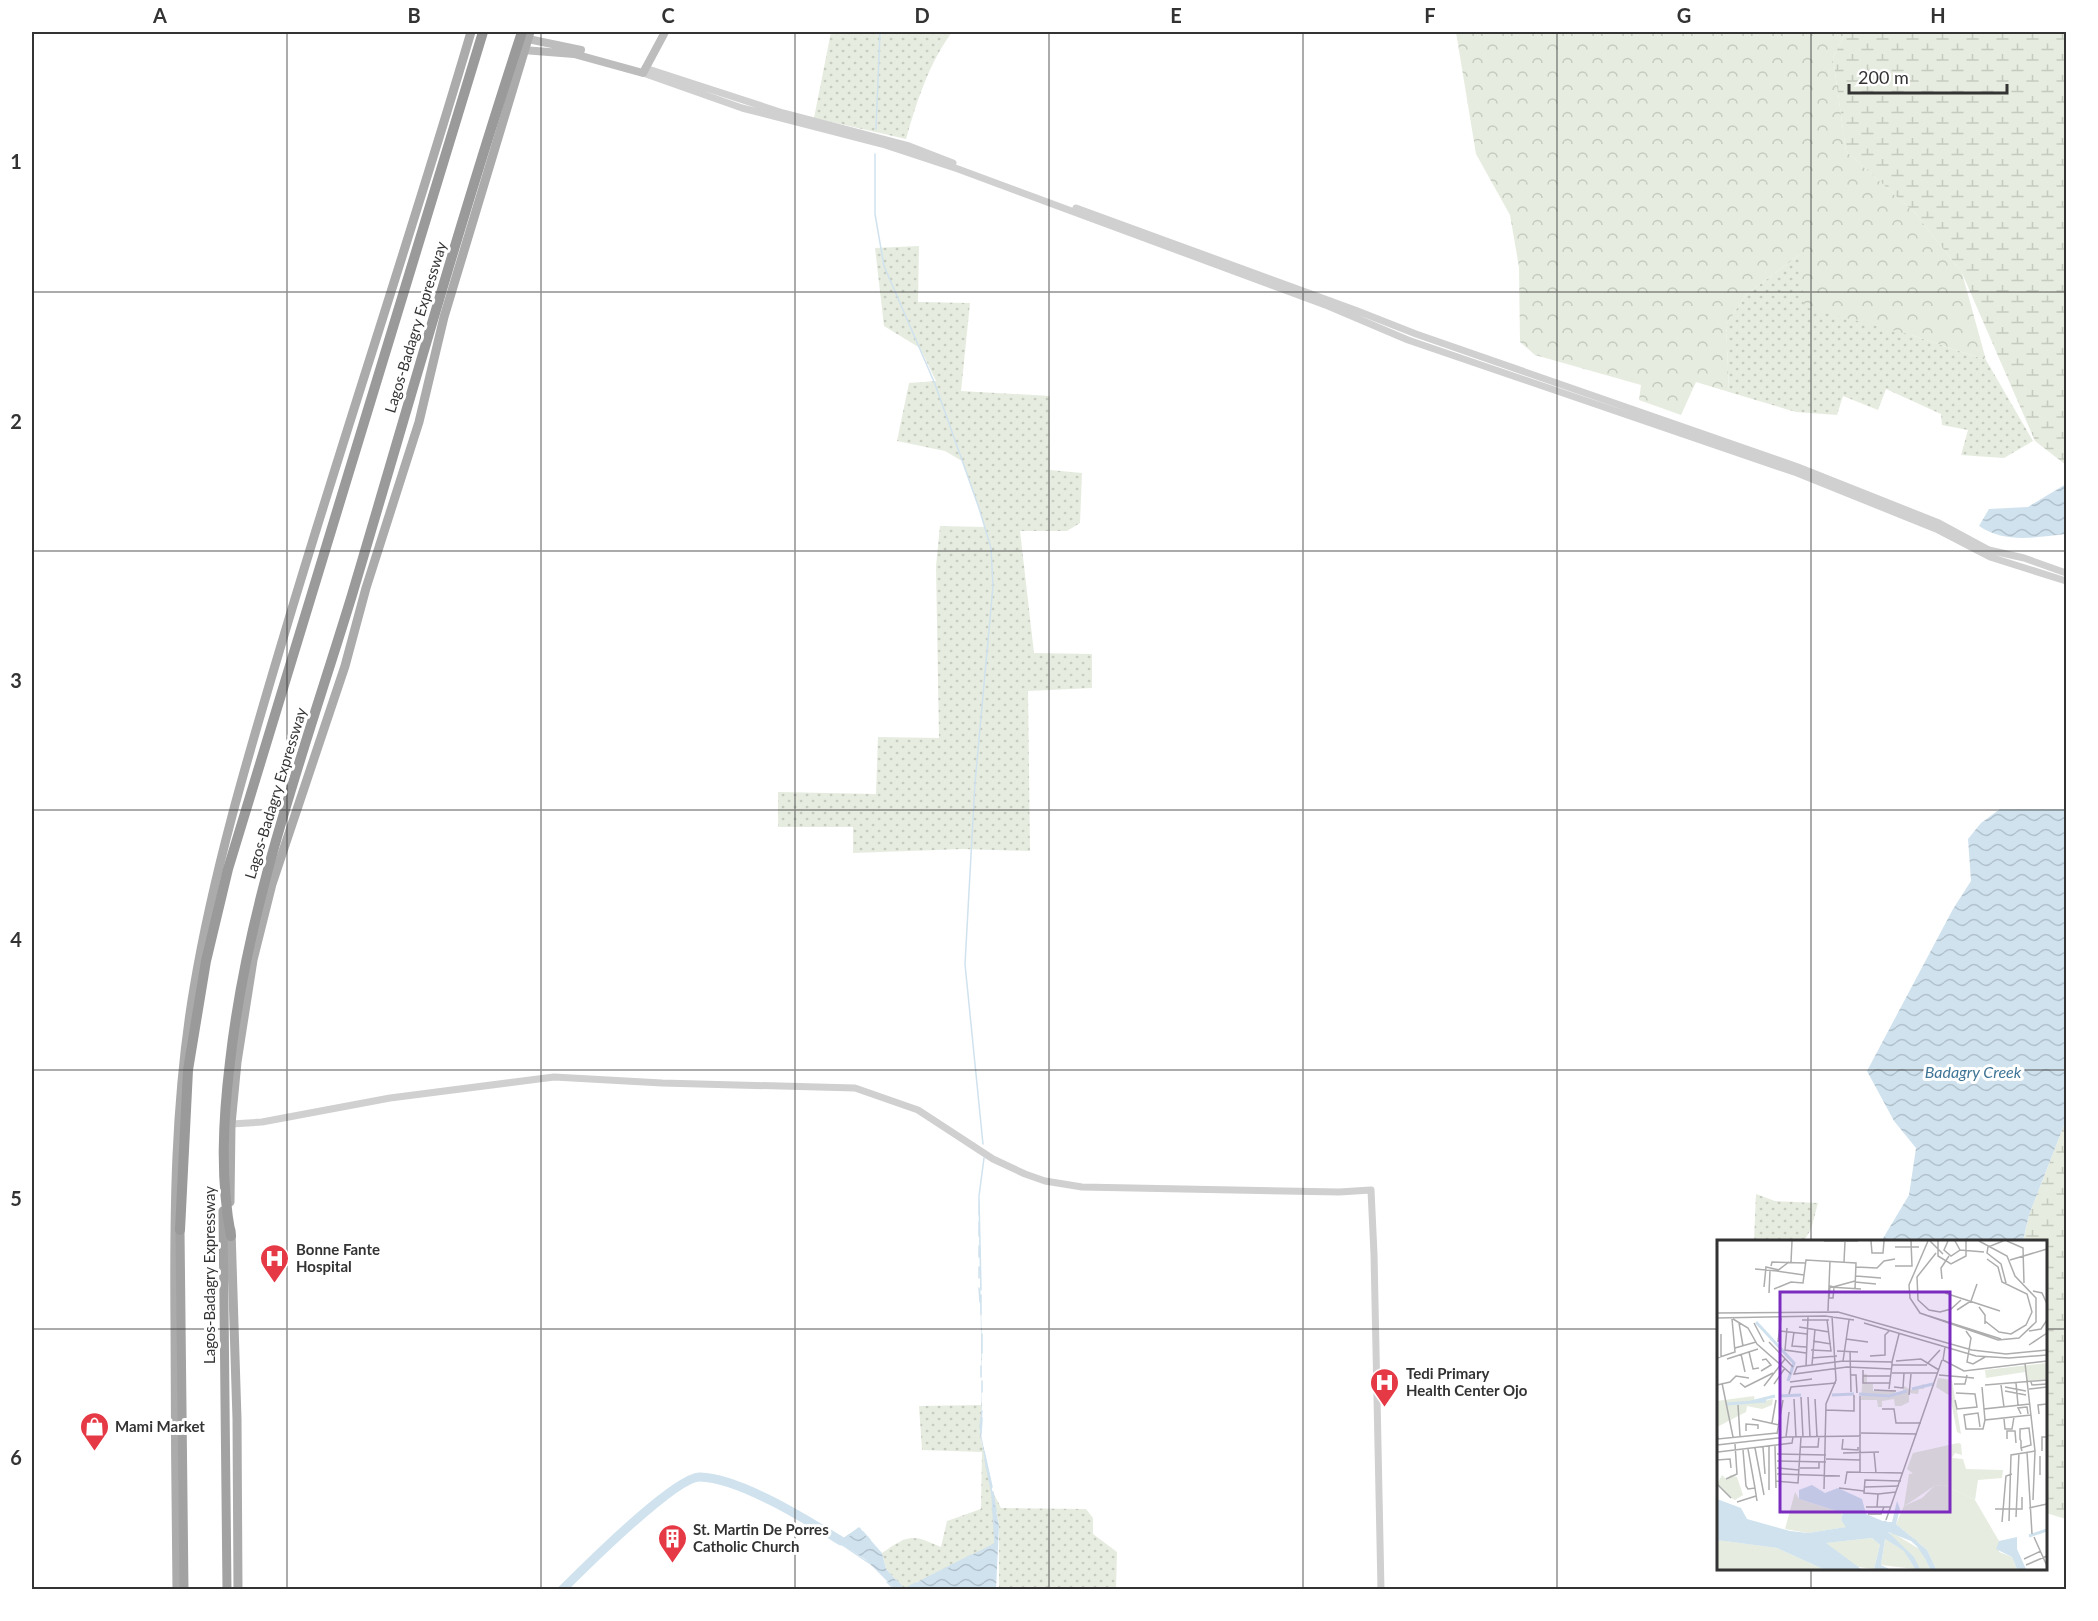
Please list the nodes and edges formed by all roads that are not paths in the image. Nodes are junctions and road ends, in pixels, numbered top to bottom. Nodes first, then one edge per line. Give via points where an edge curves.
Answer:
1 (471, 32) edge
2 (483, 32) edge
3 (665, 32) edge
4 (527, 34) edge
5 (523, 50) junction
6 (644, 71) junction
7 (1452, 351) junction
8 (2067, 573) edge
9 (2067, 581) edge
10 (231, 1124) junction
11 (224, 1161) junction
12 (180, 1230) joint
13 (231, 1236) junction
14 (177, 1590) edge
15 (184, 1590) edge
16 (227, 1590) edge
17 (238, 1590) edge
18 (1381, 1590) edge

1 - 14 main road via 242,775 194,987 175,1164
2 - 12 highway, Lagos-Badagry Expressway via 228,869 206,961 188,1070
3 - 6 main road
4 - 5 main road, Lagos-Badagry Expressway
4 - 6 main road
4 - 11 highway, Lagos-Badagry Expressway via 488,136 265,874 232,1040
5 - 6 main road via 574,54
5 - 10 main road, Lagos-Badagry Expressway via 444,316 431,378 399,488 272,884 253,960
6 - 7 street via 919,156
7 - 8 street via 1798,467 1939,523 1989,550
7 - 9 street via 1797,473 1936,529 1990,557
10 - 13 main road, Lagos-Badagry Expressway
10 - 18 street via 474,1085 554,1077 846,1088 918,1110 993,1159 1045,1181 1092,1187 1371,1190
11 - 13 highway
11 - 16 highway, Lagos-Badagry Expressway
12 - 15 highway, Lagos-Badagry Expressway
13 - 17 main road, Lagos-Badagry Expressway

